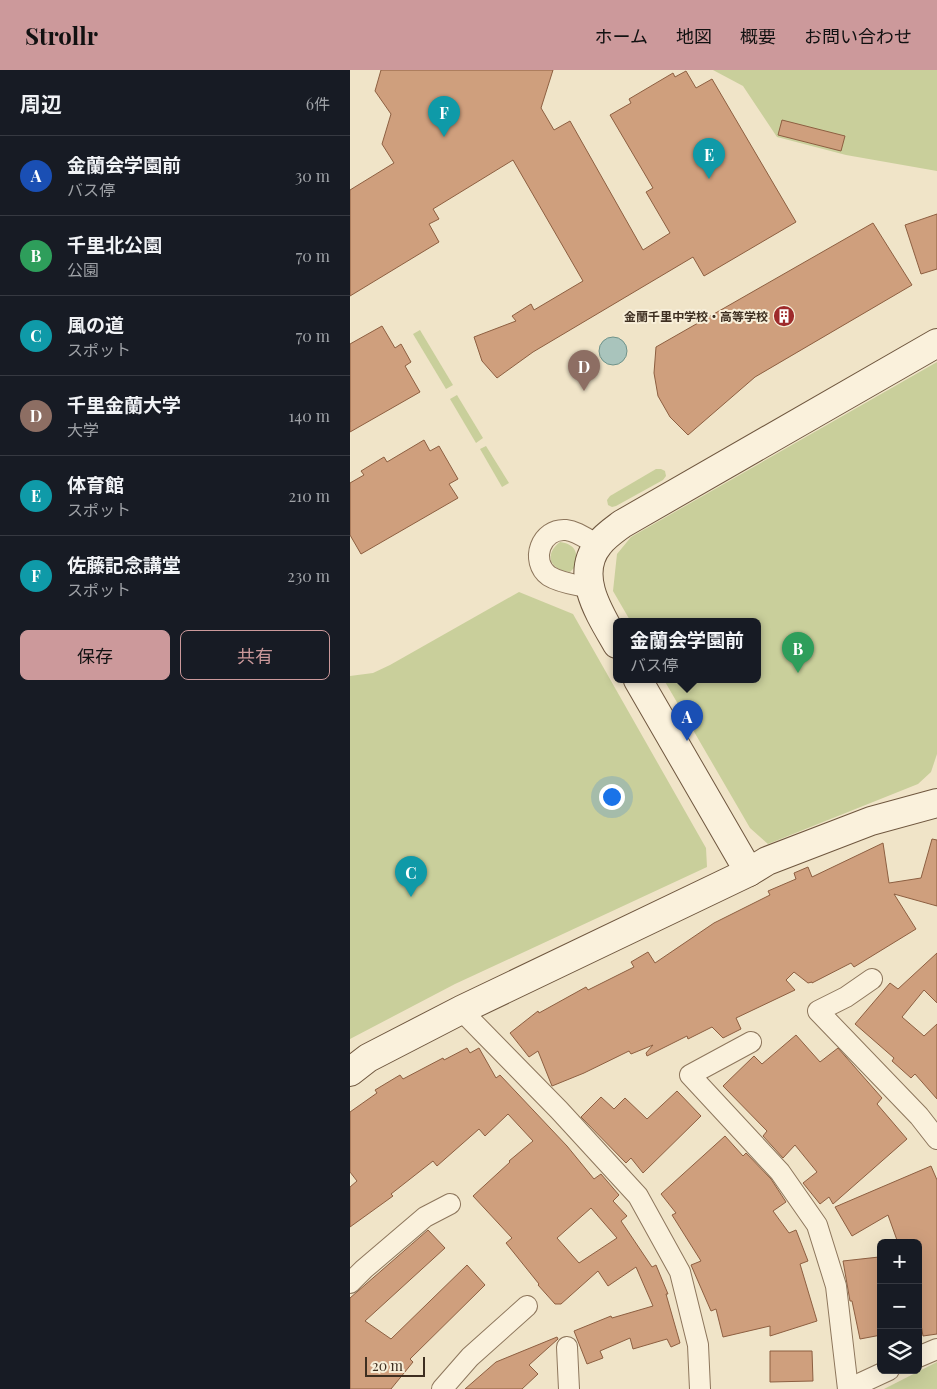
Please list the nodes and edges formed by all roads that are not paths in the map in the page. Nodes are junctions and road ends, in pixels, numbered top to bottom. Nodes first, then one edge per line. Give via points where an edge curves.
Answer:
1 (937, 344) edge
2 (598, 545) junction
3 (590, 588) junction
4 (613, 637) edge
5 (640, 683) edge
6 (937, 803) edge
7 (748, 872) junction
8 (872, 978) dead end
9 (461, 1010) junction
10 (751, 1042) dead end
11 (350, 1072) edge
12 (937, 1139) edge
13 (450, 1204) dead end
14 (350, 1283) edge
15 (526, 1306) dead end
16 (567, 1347) dead end
17 (937, 1349) edge
18 (922, 1355) edge
19 (880, 1374) edge
20 (442, 1389) edge
21 (569, 1389) edge
22 (700, 1389) edge
23 (848, 1389) edge

1 - 2 street via 622,524
2 - 3 street via 590,564
2 - 3 street via 568,530 558,530 540,545 539,561 547,574
3 - 4 street
5 - 7 street
6 - 7 street via 871,821 767,861
7 - 9 street
8 - 12 street via 846,997 818,1011
9 - 11 street via 368,1058
9 - 22 street via 638,1196 680,1272 698,1345
10 - 23 street via 690,1075 780,1172 817,1225 836,1286
13 - 14 street via 425,1217
15 - 20 street via 470,1357
16 - 21 street
17 - 18 street
19 - 23 street

